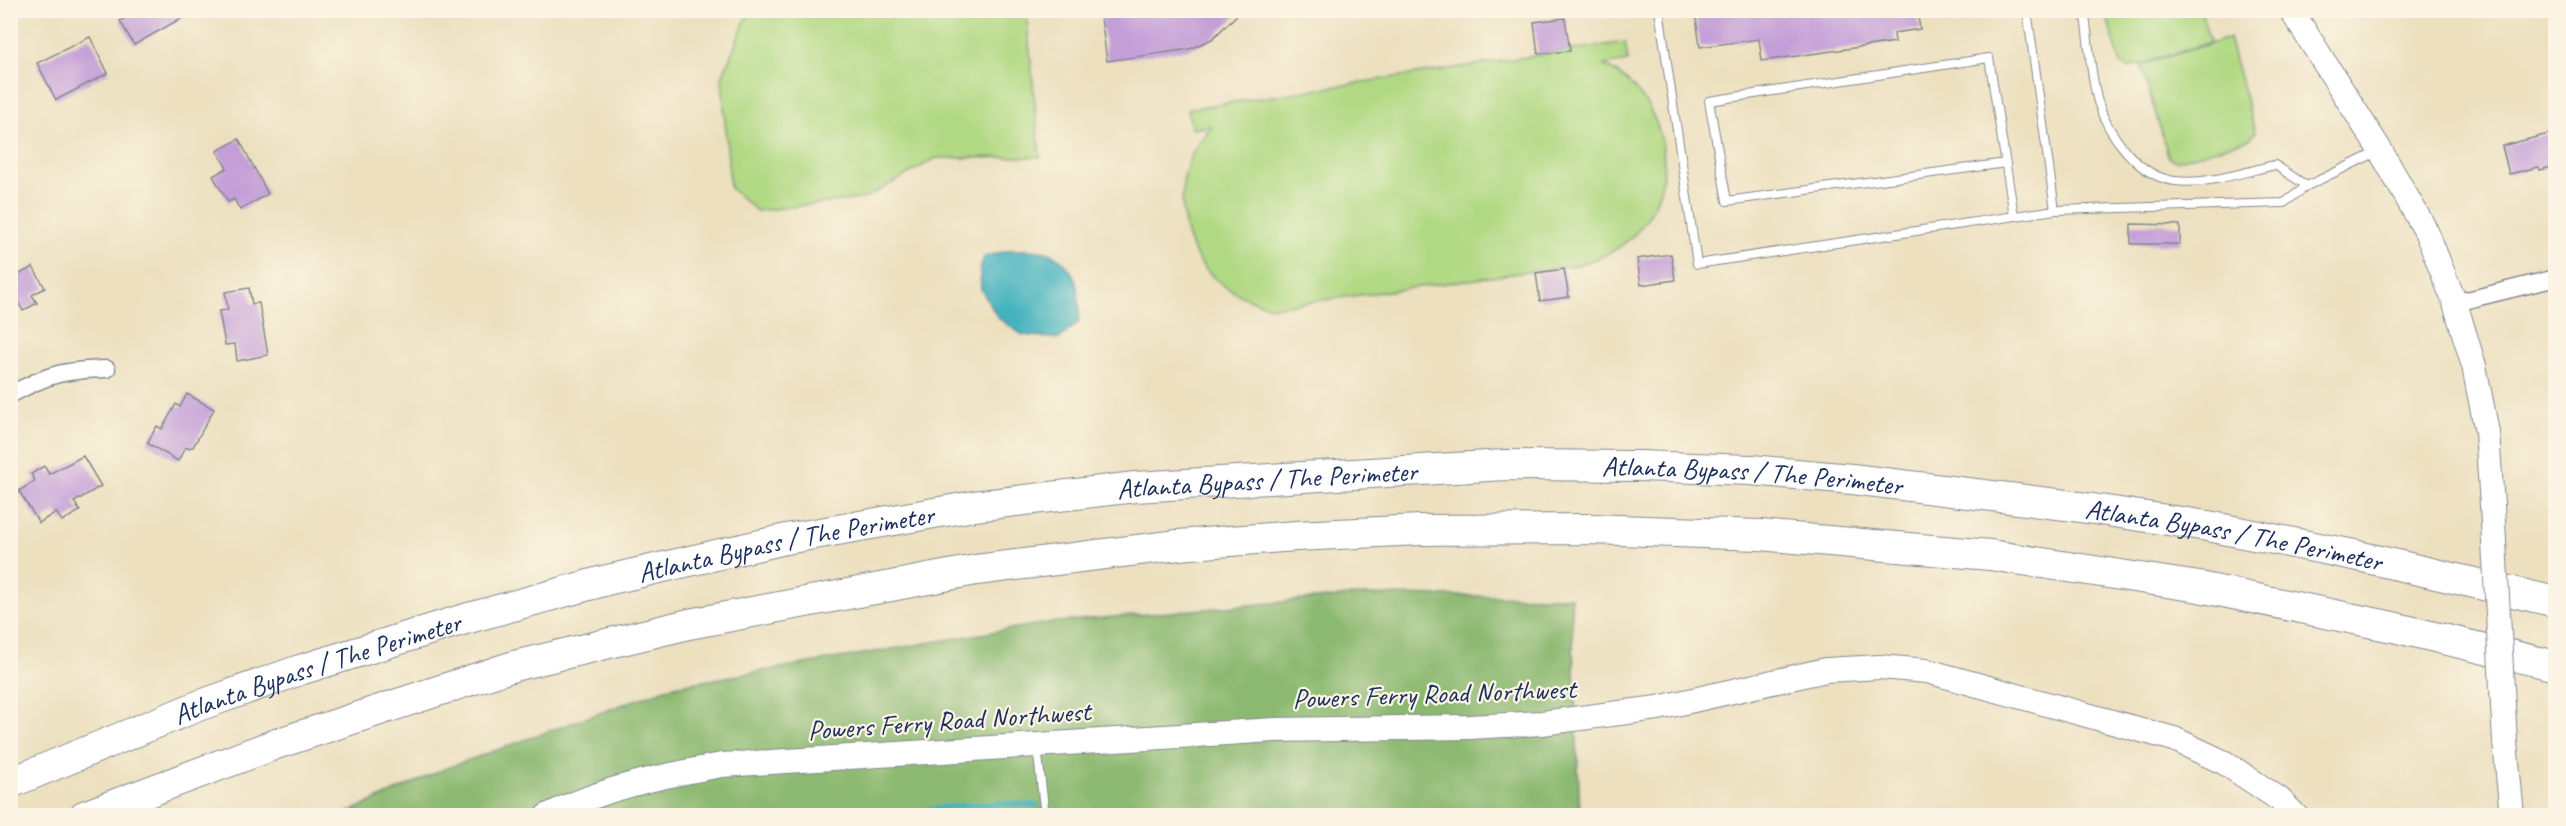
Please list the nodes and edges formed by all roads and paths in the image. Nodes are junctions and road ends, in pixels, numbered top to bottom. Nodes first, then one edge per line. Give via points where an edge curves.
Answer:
1 (1659, 10) edge
2 (2027, 10) edge
3 (2084, 10) edge
4 (2291, 10) edge
5 (2380, 150) junction
6 (2006, 163) junction
7 (2307, 186) junction
8 (2055, 210) junction
9 (2014, 216) junction
10 (2556, 278) edge
11 (2456, 303) junction
12 (107, 369) dead end
13 (10, 395) edge
14 (2556, 603) edge
15 (2556, 666) edge
16 (1037, 744) junction
17 (10, 783) edge
18 (84, 816) edge
19 (548, 816) edge
20 (1045, 816) edge
21 (2296, 816) edge
22 (2512, 816) edge

1 - 9 lane via 1697,264
2 - 8 lane
3 - 7 lane via 2098,101 2110,128 2146,171 2173,181 2202,181 2275,165
4 - 5 street
5 - 7 lane
5 - 11 street via 2426,231
6 - 6 lane via 1989,58 1709,101 1727,201
6 - 9 lane
7 - 8 lane via 2284,203
8 - 9 lane
10 - 11 street
11 - 22 street, bridge via 2487,432
12 - 13 street via 71,369 37,380
14 - 17 highway, Atlanta Bypass / The Perimeter via 2354,555 2208,526 2042,502 1761,471 1505,465 1135,487 974,506 786,539 607,580 300,670 198,706
15 - 18 highway, Atlanta Bypass / The Perimeter via 2199,587 1990,555 1760,535 1602,530 1420,530 1296,536 1178,545 976,570 689,624 514,666 276,744
16 - 19 street, Powers Ferry Road Northwest via 722,765 642,779
16 - 20 lane
16 - 21 street, Powers Ferry Road Northwest via 1274,730 1542,723 1658,708 1826,670 1880,667 1927,671 2174,739 2225,763 2279,799

